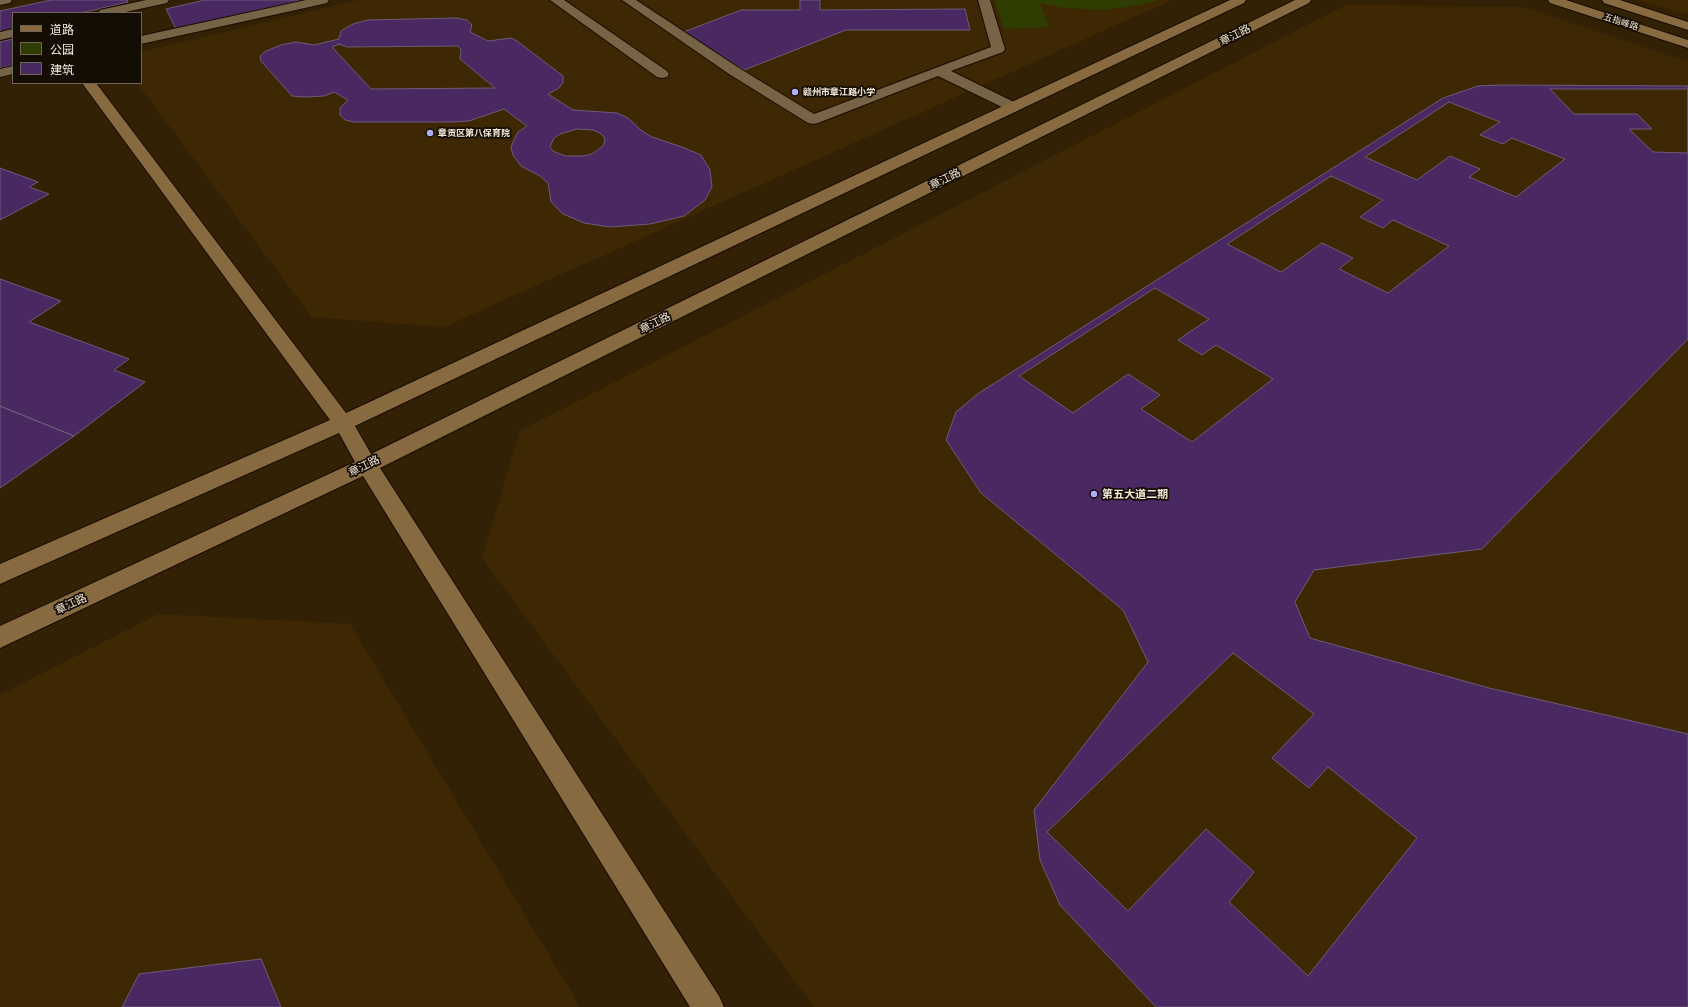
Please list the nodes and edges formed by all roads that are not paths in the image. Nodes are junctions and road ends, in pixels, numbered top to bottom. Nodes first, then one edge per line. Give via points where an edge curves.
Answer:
1 (6, 0) edge
2 (163, 0) edge
3 (323, 0) edge
4 (556, 0) edge
5 (628, 0) edge
6 (984, 0) edge
7 (1240, 0) edge
8 (1305, 0) edge
9 (1554, 0) edge
10 (1608, 0) edge
11 (0, 1) edge
12 (138, 3) edge
13 (107, 12) edge
14 (1688, 26) edge
15 (12, 33) edge
16 (0, 36) edge
17 (156, 37) junction
18 (142, 40) edge
19 (1688, 44) edge
20 (12, 70) edge
21 (938, 71) junction
22 (0, 73) edge
23 (662, 74) dead end
24 (89, 84) edge
25 (1013, 107) junction
26 (343, 423) junction
27 (367, 465) junction
28 (0, 574) edge
29 (0, 637) edge
30 (708, 1007) edge

1 - 11 lane
2 - 12 lane
3 - 17 lane
4 - 23 lane
5 - 21 lane via 812,120
6 - 21 lane via 998,49
7 - 25 main road
8 - 27 main road, 章江路
9 - 19 main road, 五指峰路
10 - 14 main road, 五指峰路
12 - 13 lane
12 - 17 lane
15 - 16 lane
17 - 18 lane
20 - 22 lane
21 - 25 lane
24 - 26 main road
25 - 26 main road
26 - 27 main road
26 - 28 main road
27 - 29 main road, 章江路
27 - 30 main road

